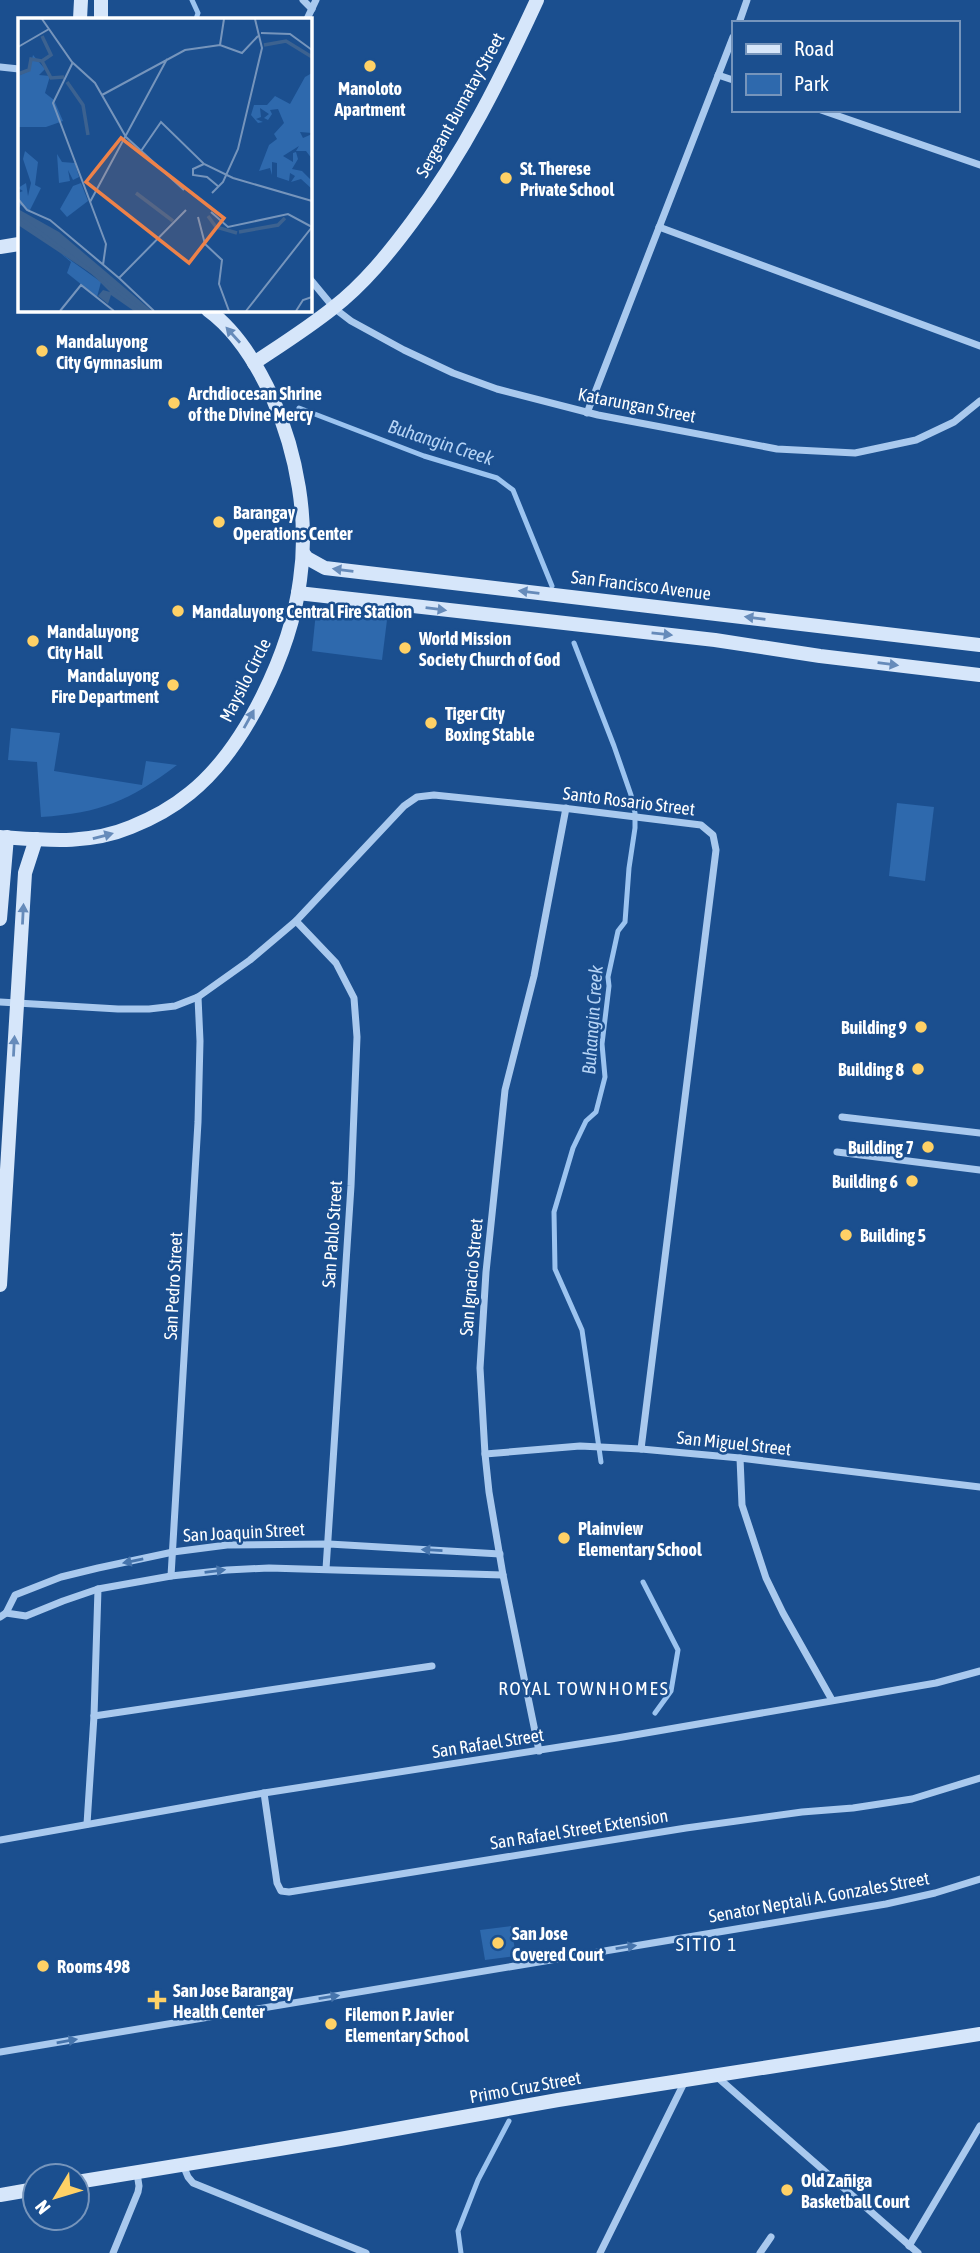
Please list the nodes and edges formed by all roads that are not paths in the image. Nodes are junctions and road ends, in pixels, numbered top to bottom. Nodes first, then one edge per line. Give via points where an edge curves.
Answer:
1 (80, 0) edge
2 (101, 0) edge
3 (303, 0) edge
4 (316, 0) edge
5 (537, 0) edge
6 (747, 0) edge
7 (312, 9) junction
8 (79, 18) edge
9 (101, 18) edge
10 (308, 18) edge
11 (739, 21) edge
12 (732, 40) edge
13 (0, 67) edge
14 (18, 69) edge
15 (718, 75) junction
16 (732, 80) edge
17 (827, 112) edge
18 (980, 165) edge
19 (659, 227) junction
20 (18, 244) edge
21 (0, 247) edge
22 (312, 281) edge
23 (334, 308) junction
24 (210, 312) edge
25 (980, 346) edge
26 (254, 363) junction
27 (980, 401) edge
28 (587, 412) junction
29 (303, 553) junction
30 (298, 593) junction
31 (980, 645) edge
32 (980, 675) edge
33 (566, 808) junction
34 (3, 837) edge
35 (36, 839) junction
36 (0, 919) edge
37 (296, 921) junction
38 (198, 997) junction
39 (0, 1002) edge
40 (17, 1004) junction
41 (842, 1117) dead end
42 (980, 1133) edge
43 (837, 1152) dead end
44 (980, 1170) edge
45 (0, 1285) edge
46 (640, 1449) junction
47 (485, 1454) junction
48 (740, 1458) junction
49 (980, 1488) edge
50 (329, 1544) junction
51 (173, 1552) junction
52 (500, 1554) junction
53 (326, 1569) junction
54 (503, 1575) junction
55 (171, 1576) junction
56 (99, 1590) junction
57 (3, 1615) edge
58 (432, 1666) dead end
59 (980, 1671) edge
60 (832, 1700) junction
61 (94, 1716) junction
62 (539, 1751) junction
63 (980, 1778) edge
64 (264, 1793) junction
65 (86, 1824) junction
66 (0, 1840) edge
67 (980, 1879) edge
68 (980, 2034) edge
69 (0, 2052) edge
70 (715, 2076) junction
71 (685, 2081) junction
72 (980, 2126) edge
73 (183, 2165) junction
74 (137, 2173) junction
75 (91, 2180) edge
76 (21, 2191) edge
77 (0, 2195) edge
78 (771, 2237) dead end
79 (909, 2246) junction
80 (113, 2253) edge
81 (366, 2253) edge
82 (600, 2253) edge
83 (760, 2253) edge
84 (918, 2253) edge

1 - 8 main road
2 - 9 main road
3 - 7 street
4 - 7 street
5 - 23 main road, Sergeant Bumatay Street via 494,92 442,182 390,252
6 - 11 street
7 - 10 street
12 - 15 street
13 - 14 street
15 - 16 street
15 - 19 street
17 - 18 street
19 - 25 street
19 - 28 street
20 - 21 main road
22 - 23 street, Katarungan Street
23 - 26 main road, Sergeant Bumatay Street
23 - 28 street, Katarungan Street via 453,373
26 -> 24 main road, Maysilo Circle
26 - 29 main road, Maysilo Circle via 285,426
27 - 28 street, Katarungan Street via 954,422 916,440 855,453 777,449
29 - 30 main road, Maysilo Circle
31 -> 29 main road, San Francisco Avenue via 325,568
30 -> 32 main road
35 -> 30 main road, Maysilo Circle via 97,838 157,815 190,793 242,732 267,688 286,644
33 - 37 street, Santo Rosario Street via 417,797
33 - 46 street, Santo Rosario Street via 701,825 713,835 716,850
33 - 47 street, San Ignacio Street via 534,976 505,1090 481,1340
34 - 35 main road, Maysilo Circle
34 - 36 main road
40 -> 35 main road via 25,873
37 - 38 street, Santo Rosario Street
37 - 50 street, San Pablo Street via 336,963 354,998 357,1037
38 - 40 street, Santo Rosario Street via 149,1009
38 - 51 street, San Pedro Street via 198,1122
39 - 40 street, Santo Rosario Street
45 -> 40 main road
41 - 42 street
43 - 44 street
46 - 47 street, San Miguel Street via 591,1446
46 - 48 street, San Miguel Street
47 - 52 street, San Ignacio Street
48 - 49 street, San Miguel Street
48 - 60 street via 741,1504 766,1578
50 - 51 street, San Joaquin Street via 228,1545
52 -> 50 street, San Joaquin Street
50 - 53 street, San Pablo Street
51 - 55 street, San Pedro Street
51 -> 57 street, San Joaquin Street via 61,1577 15,1595
52 - 54 street, San Ignacio Street
53 - 54 street, San Joaquin Street
55 -> 53 street, San Joaquin Street via 269,1567
54 - 62 street, San Ignacio Street
55 - 56 street, San Joaquin Street
56 - 57 street, San Joaquin Street via 26,1616
56 - 61 street
58 - 61 street
59 - 60 street, San Rafael Street
60 - 62 street, San Rafael Street
61 - 65 street
62 - 64 street, San Rafael Street
63 - 64 street, San Rafael Street Extension via 912,1799 687,1828 289,1892 281,1891 277,1883
64 - 65 street, San Rafael Street
65 - 66 street, San Rafael Street
69 -> 67 street, Senator Neptali A. Gonzales Street via 886,1904
68 - 70 main road, Primo Cruz Street
70 - 71 main road, Primo Cruz Street
70 - 79 street
71 - 73 main road, Primo Cruz Street
71 - 82 street
72 - 79 street
73 - 74 main road, Primo Cruz Street
73 - 81 street via 193,2183
74 - 75 main road, Primo Cruz Street
74 - 80 street via 138,2193
76 - 77 main road
78 - 83 street
79 - 84 street

